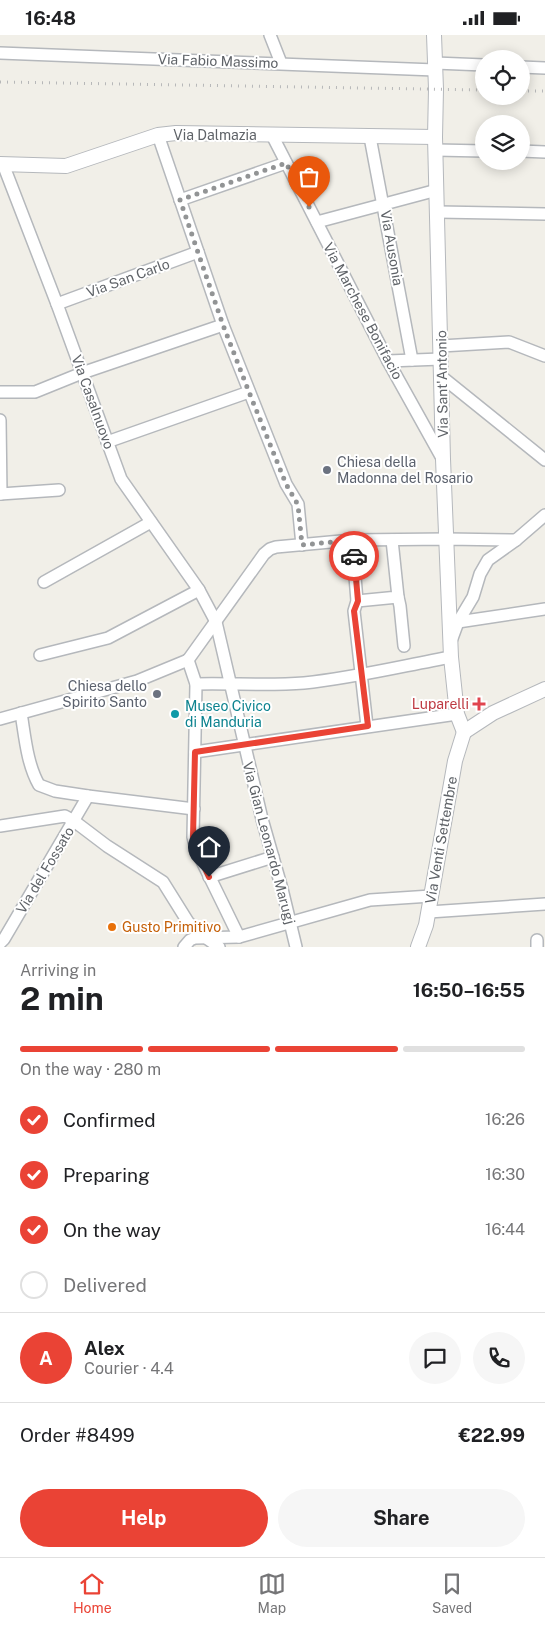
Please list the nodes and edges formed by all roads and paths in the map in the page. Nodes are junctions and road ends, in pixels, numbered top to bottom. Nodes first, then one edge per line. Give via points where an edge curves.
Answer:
1 (270, 35) edge
2 (434, 35) edge
3 (0, 53) edge
4 (281, 63) junction
5 (475, 65) edge
6 (435, 67) junction
7 (530, 67) edge
8 (545, 68) edge
9 (158, 135) junction
10 (272, 135) junction
11 (370, 137) junction
12 (435, 143) junction
13 (475, 150) edge
14 (530, 151) edge
15 (545, 152) edge
16 (286, 163) junction
17 (1, 164) edge
18 (437, 190) junction
19 (180, 200) junction
20 (384, 203) junction
21 (438, 212) junction
22 (545, 214) edge
23 (317, 222) junction
24 (198, 252) junction
25 (57, 305) junction
26 (223, 325) junction
27 (441, 352) junction
28 (545, 356) edge
29 (412, 360) junction
30 (388, 361) junction
31 (82, 373) junction
32 (442, 377) junction
33 (249, 392) junction
34 (0, 393) edge
35 (0, 420) edge
36 (107, 442) junction
37 (443, 459) junction
38 (545, 459) edge
39 (59, 490) dead end
40 (1, 494) edge
41 (545, 515) edge
42 (151, 522) junction
43 (447, 539) junction
44 (352, 540) junction
45 (392, 540) junction
46 (516, 540) junction
47 (302, 545) junction
48 (44, 581) dead end
49 (199, 590) junction
50 (398, 597) junction
51 (358, 601) junction
52 (545, 609) edge
53 (216, 622) junction
54 (458, 622) junction
55 (450, 643) junction
56 (404, 646) dead end
57 (40, 655) dead end
58 (451, 657) junction
59 (188, 659) junction
60 (362, 674) junction
61 (230, 683) junction
62 (196, 684) junction
63 (545, 689) edge
64 (20, 713) junction
65 (457, 714) junction
66 (0, 719) edge
67 (368, 726) junction
68 (464, 732) junction
69 (244, 745) junction
70 (195, 752) junction
71 (88, 796) junction
72 (194, 809) junction
73 (74, 821) junction
74 (0, 826) edge
75 (273, 857) junction
76 (209, 877) junction
77 (432, 896) junction
78 (545, 904) edge
79 (429, 912) junction
80 (290, 923) junction
81 (206, 937) junction
82 (239, 937) junction
83 (0, 943) edge
84 (184, 947) edge
85 (219, 947) edge
86 (296, 947) edge
87 (418, 947) edge

1 - 4 street
2 - 6 street, Via Sant'Antonio
3 - 4 street, Via Fabio Massimo
4 - 6 street, Via Fabio Massimo
5 - 6 street, Via Fabio Massimo
6 - 12 street, Via Sant'Antonio
7 - 8 street
9 - 10 street, Via Dalmazia
9 - 17 street, Via Dalmazia via 66,166
9 - 19 street
10 - 11 street, Via Dalmazia
10 - 16 street, Via Marchese Bonifacio
11 - 12 street, Via Dalmazia
11 - 20 street, Via Ausonia
12 - 13 street
12 - 18 street, Via Sant'Antonio
14 - 15 street
16 - 19 street
16 - 23 street, Via Marchese Bonifacio
17 - 25 street, Via Casalnuovo
18 - 20 street
18 - 21 street, Via Sant'Antonio
19 - 24 street
20 - 23 street
20 - 29 street, Via Ausonia
21 - 22 street
21 - 27 street, Via Sant'Antonio
23 - 30 street, Via Marchese Bonifacio
24 - 25 street, Via San Carlo
24 - 26 street
25 - 31 street, Via Casalnuovo
26 - 31 street
26 - 33 street
27 - 28 street via 509,343
27 - 29 street
27 - 32 street, Via Sant'Antonio
29 - 30 street
30 - 37 street, Via Marchese Bonifacio
31 - 34 street via 35,392
31 - 36 street, Via Casalnuovo
32 - 37 street, Via Sant'Antonio
32 - 38 street
33 - 36 street
33 - 47 street via 286,484 298,505
35 - 40 street
36 - 42 street, Via Casalnuovo via 121,479
37 - 43 street, Via Sant'Antonio
39 - 40 street
41 - 46 street
42 - 48 street
42 - 49 street, Via Casalnuovo
43 - 45 street
43 - 46 street
43 - 55 street, Via Sant'Antonio
44 - 45 street
44 - 47 street
44 - 51 street
45 - 50 street
46 - 54 street via 488,560 473,597
47 - 53 street via 276,547 264,554
49 - 53 street, Via Casalnuovo
49 - 57 street via 108,638
50 - 51 street
50 - 56 street
51 - 60 street via 354,611
52 - 54 street
53 - 59 street
53 - 61 street, Via Gian Leonardo Marugj
54 - 55 street
55 - 58 street, Via Sant'Antonio
58 - 60 street
58 - 65 street, Via Sant'Antonio
59 - 62 street
59 - 64 street via 137,681
60 - 61 street via 296,683
60 - 67 street
61 - 62 street
61 - 69 street, Via Gian Leonardo Marugj
62 - 70 street
63 - 68 street via 492,713
64 - 66 street
64 - 71 street via 34,777 39,785
65 - 67 street
65 - 68 street, Via Sant'Antonio
67 - 69 street
68 - 77 street, Via Venti Settembre via 455,761
69 - 70 street
69 - 75 street, Via Gian Leonardo Marugj
70 - 72 street
71 - 72 street
71 - 73 street, Via del Fossato
72 - 76 street via 193,837
73 - 74 street via 65,817
73 - 81 street via 164,882 188,922
73 - 83 street, Via del Fossato
75 - 76 street
75 - 80 street, Via Gian Leonardo Marugj
76 - 82 street
77 - 79 street, Via Venti Settembre
77 - 80 street via 370,900
78 - 79 street
79 - 87 street, Via Venti Settembre
80 - 82 street
80 - 86 street, Via Gian Leonardo Marugj
81 - 82 street
81 - 84 street via 190,940
81 - 85 street

